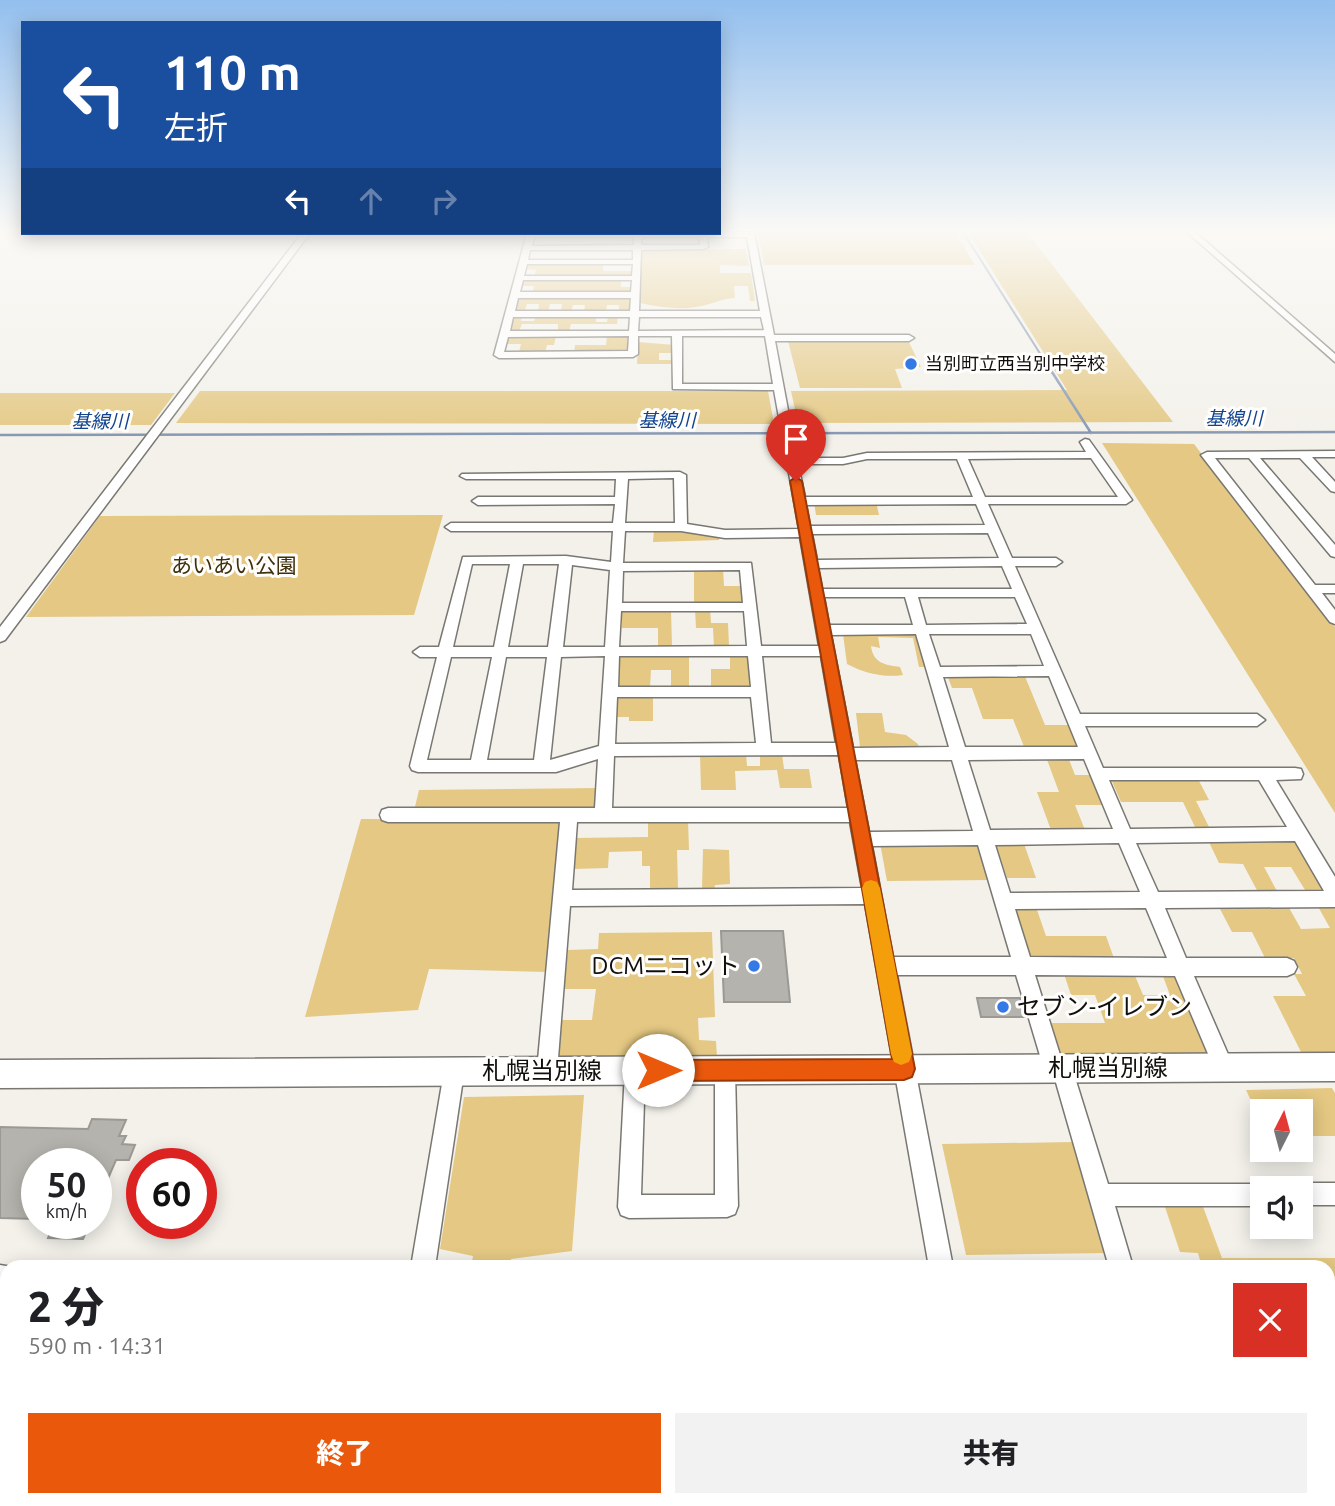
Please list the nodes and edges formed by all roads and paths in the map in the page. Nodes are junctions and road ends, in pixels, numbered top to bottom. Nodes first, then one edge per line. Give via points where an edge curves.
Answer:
1 (254, 302) edge
2 (512, 302) edge
3 (635, 302) edge
4 (763, 302) edge
5 (1271, 302) edge
6 (509, 314) junction
7 (634, 314) junction
8 (765, 314) junction
9 (504, 334) junction
10 (634, 334) junction
11 (677, 334) junction
12 (770, 336) junction
13 (909, 338) dead end
14 (1335, 359) edge
15 (779, 387) junction
16 (1085, 442) dead end
17 (1303, 454) junction
18 (1335, 454) edge
19 (961, 455) junction
20 (1092, 455) junction
21 (1252, 455) junction
22 (793, 461) junction
23 (484, 476) junction
24 (622, 476) junction
25 (466, 477) dead end
26 (1335, 489) edge
27 (621, 500) junction
28 (800, 500) junction
29 (980, 500) junction
30 (478, 501) junction
31 (451, 527) dead end
32 (619, 527) junction
33 (681, 527) junction
34 (471, 528) junction
35 (992, 529) junction
36 (805, 532) junction
37 (1335, 553) edge
38 (517, 560) junction
39 (566, 560) junction
40 (1056, 562) dead end
41 (1007, 563) junction
42 (811, 564) junction
43 (617, 567) junction
44 (1312, 589) junction
45 (1335, 589) edge
46 (817, 593) junction
47 (910, 593) junction
48 (1020, 593) junction
49 (615, 607) junction
50 (750, 607) junction
51 (1335, 619) edge
52 (921, 629) junction
53 (1035, 629) junction
54 (823, 630) junction
55 (0, 637) edge
56 (612, 651) junction
57 (827, 651) junction
58 (420, 652) dead end
59 (445, 652) junction
60 (499, 652) junction
61 (555, 652) junction
62 (755, 652) junction
63 (1053, 671) junction
64 (934, 672) junction
65 (610, 692) junction
66 (759, 692) junction
67 (1075, 720) junction
68 (1257, 720) dead end
69 (764, 749) junction
70 (607, 750) junction
71 (846, 751) junction
72 (1089, 752) junction
73 (958, 753) junction
74 (478, 766) junction
75 (541, 766) junction
76 (1098, 774) junction
77 (1264, 775) junction
78 (1294, 775) dead end
79 (388, 815) dead end
80 (569, 815) junction
81 (603, 815) junction
82 (858, 815) junction
83 (1300, 834) junction
84 (1125, 836) junction
85 (984, 837) junction
86 (862, 839) junction
87 (1335, 893) edge
88 (872, 896) junction
89 (562, 898) junction
90 (1335, 899) edge
91 (1003, 901) junction
92 (1152, 901) junction
93 (885, 966) junction
94 (1180, 966) junction
95 (1023, 967) junction
96 (1287, 967) dead end
97 (1224, 1068) junction
98 (904, 1069) junction
99 (1058, 1069) junction
100 (725, 1070) junction
101 (1334, 1070) edge
102 (547, 1071) junction
103 (635, 1071) junction
104 (454, 1072) junction
105 (0, 1074) edge
106 (1313, 1194) edge
107 (1335, 1194) edge
108 (1100, 1195) junction
109 (1250, 1195) edge
110 (424, 1260) edge
111 (940, 1260) edge
112 (1119, 1260) edge

1 - 55 street
2 - 6 street
3 - 7 street
4 - 8 street
5 - 14 street
6 - 7 street
6 - 9 street
7 - 8 street
7 - 10 street
8 - 12 street
9 - 10 street
9 - 10 street via 499,355 633,354
10 - 11 street
11 - 12 street
11 - 15 street via 677,387
12 - 13 street
12 - 15 street
15 - 22 street
16 - 20 street
17 - 18 street
17 - 21 street
17 - 26 street
19 - 20 street
19 - 22 street
19 - 29 street
20 - 29 street via 1126,500
21 - 37 street
21 - 44 street via 1207,455
22 - 28 street
23 - 24 street
23 - 25 street
23 - 30 street
24 - 27 street
24 - 33 street via 680,475
27 - 30 street
27 - 32 street
28 - 29 street
28 - 36 street
29 - 35 street
30 - 34 street
31 - 34 street
32 - 33 street
32 - 34 street
32 - 43 street
33 - 36 street via 725,534
35 - 36 street
35 - 41 street
36 - 42 street
38 - 39 street
38 - 59 street via 467,560
38 - 60 street
39 - 43 street
39 - 61 street
40 - 41 street
41 - 42 street
41 - 48 street
42 - 46 street
43 - 49 street
43 - 50 street via 746,566
44 - 45 street
44 - 51 street
46 - 47 street
46 - 54 street
47 - 48 street
47 - 52 street
48 - 53 street
49 - 50 street
49 - 56 street
50 - 62 street
52 - 53 street
52 - 54 street
52 - 64 street
53 - 63 street
54 - 57 street
56 - 61 street
56 - 62 street
56 - 65 street
57 - 62 street
57 - 71 street
58 - 59 street
59 - 60 street
59 - 74 street via 418,766
60 - 61 street
60 - 74 street
61 - 75 street
62 - 66 street
63 - 64 street
63 - 67 street
64 - 73 street
65 - 66 street
65 - 70 street
66 - 69 street
67 - 68 street
67 - 72 street
69 - 70 street
69 - 71 street
70 - 75 street via 556,766
70 - 81 street
71 - 73 street
71 - 82 street
72 - 73 street
72 - 76 street
73 - 85 street
74 - 75 street
76 - 77 street
76 - 84 street
77 - 78 street
77 - 83 street
79 - 80 street
80 - 81 street
80 - 89 street
81 - 82 street
82 - 86 street
83 - 84 street
83 - 87 street
84 - 85 street
84 - 92 street
85 - 86 street
85 - 91 street
86 - 88 street
88 - 89 street
88 - 93 street
89 - 102 street
90 - 92 street
91 - 92 street
91 - 95 street
92 - 94 street
93 - 95 street
93 - 98 street
94 - 95 street
94 - 96 street
94 - 97 street
95 - 99 street
97 - 99 main road, 札幌当別線
97 - 101 main road, 札幌当別線
98 - 99 main road, 札幌当別線
98 - 100 main road, 札幌当別線
98 - 111 street
99 - 108 street
100 - 103 main road, 札幌当別線
100 - 103 street via 727,1206 629,1207
102 - 103 main road, 札幌当別線
102 - 104 main road, 札幌当別線
104 - 105 main road, 札幌当別線
104 - 110 street
106 - 107 street
108 - 109 street
108 - 112 street

